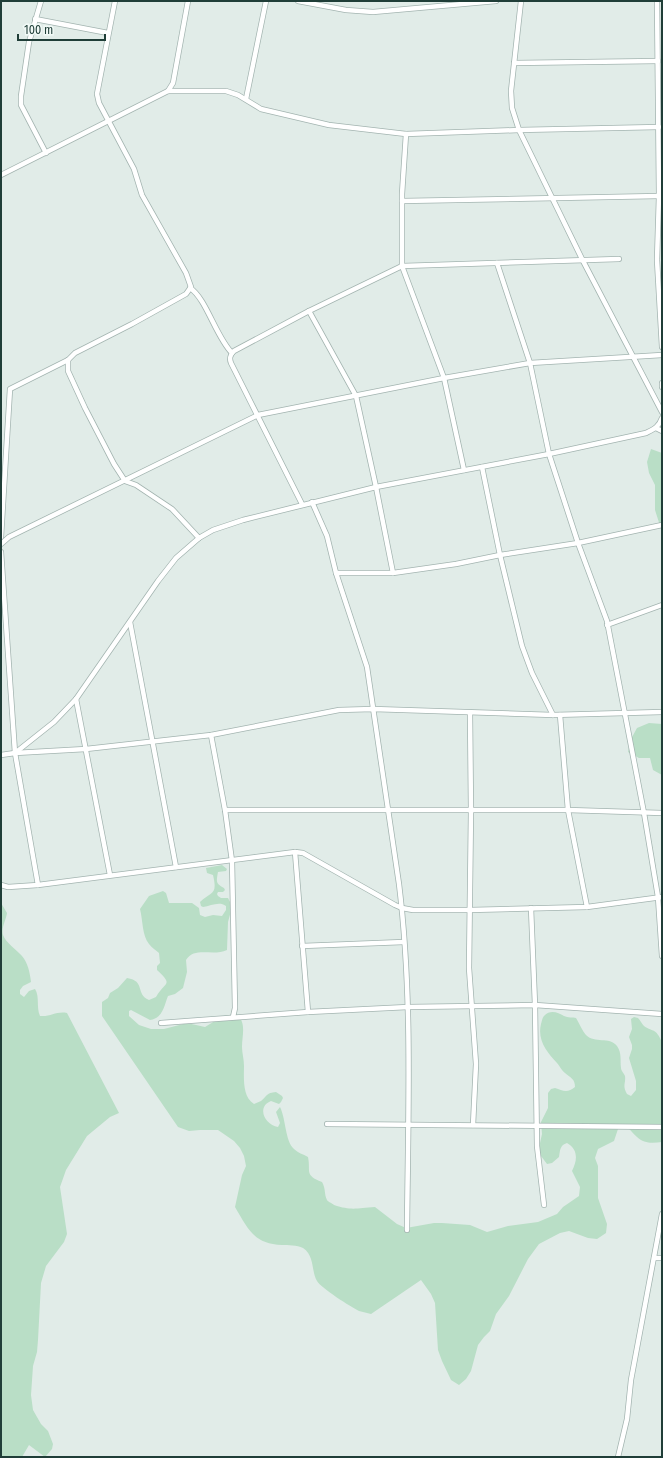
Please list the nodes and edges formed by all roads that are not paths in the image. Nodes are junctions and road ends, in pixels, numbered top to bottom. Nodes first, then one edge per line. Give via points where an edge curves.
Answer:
1 (41, 1) edge
2 (115, 1) edge
3 (188, 1) edge
4 (266, 1) edge
5 (298, 1) edge
6 (496, 1) edge
7 (521, 1) edge
8 (657, 1) edge
9 (35, 19) junction
10 (108, 33) junction
11 (658, 61) junction
12 (514, 63) junction
13 (168, 91) junction
14 (246, 99) junction
15 (109, 121) junction
16 (659, 127) junction
17 (519, 130) junction
18 (406, 134) junction
19 (46, 153) junction
20 (1, 176) edge
21 (660, 196) junction
22 (552, 198) junction
23 (402, 201) junction
24 (582, 259) junction
25 (619, 259) dead end
26 (497, 263) junction
27 (402, 266) junction
28 (190, 288) junction
29 (309, 311) junction
30 (662, 347) edge
31 (232, 353) junction
32 (662, 355) edge
33 (633, 357) junction
34 (68, 360) junction
35 (530, 363) junction
36 (444, 378) junction
37 (662, 383) edge
38 (662, 387) edge
39 (356, 396) junction
40 (662, 412) edge
41 (258, 416) junction
42 (662, 418) edge
43 (656, 428) junction
44 (662, 431) edge
45 (549, 454) junction
46 (482, 467) junction
47 (464, 470) junction
48 (3, 474) edge
49 (125, 481) junction
50 (376, 487) junction
51 (312, 502) junction
52 (302, 504) junction
53 (662, 525) edge
54 (1, 537) edge
55 (199, 538) junction
56 (578, 543) junction
57 (1, 544) edge
58 (1, 552) edge
59 (500, 556) junction
60 (336, 573) junction
61 (393, 573) junction
62 (662, 605) edge
63 (130, 622) junction
64 (607, 625) junction
65 (76, 699) junction
66 (373, 709) junction
67 (662, 712) edge
68 (470, 713) junction
69 (624, 713) junction
70 (553, 715) junction
71 (560, 715) junction
72 (211, 734) junction
73 (152, 741) junction
74 (86, 749) junction
75 (15, 753) junction
76 (1, 755) edge
77 (225, 810) junction
78 (388, 810) junction
79 (568, 810) junction
80 (471, 811) junction
81 (644, 812) junction
82 (662, 812) edge
83 (295, 852) junction
84 (232, 860) junction
85 (176, 867) junction
86 (110, 875) junction
87 (1, 885) edge
88 (38, 886) junction
89 (660, 897) edge
90 (587, 907) junction
91 (402, 908) junction
92 (531, 908) junction
93 (470, 910) junction
94 (404, 942) junction
95 (302, 946) junction
96 (662, 956) edge
97 (535, 1005) junction
98 (472, 1006) junction
99 (408, 1007) junction
100 (308, 1012) junction
101 (662, 1014) edge
102 (233, 1018) junction
103 (161, 1023) dead end
104 (327, 1124) dead end
105 (408, 1124) junction
106 (473, 1125) junction
107 (537, 1126) junction
108 (662, 1127) edge
109 (544, 1205) dead end
110 (662, 1214) edge
111 (407, 1230) dead end
112 (654, 1258) junction
113 (662, 1258) edge
114 (618, 1457) edge

1 - 9 street
2 - 10 street
3 - 13 street via 173,83
4 - 14 street
5 - 6 street via 373,12
7 - 12 street
8 - 11 street
9 - 10 street
9 - 19 street via 29,42 21,106
10 - 15 street via 97,94 98,104
11 - 12 street
11 - 16 street
12 - 17 street via 512,108
13 - 14 street via 226,91
13 - 15 street
14 - 18 street via 261,108 329,125
15 - 19 street
15 - 28 street via 134,169 142,195 186,273
16 - 17 street
16 - 21 street
17 - 18 street
17 - 22 street
18 - 23 street
19 - 20 street
21 - 22 street
21 - 30 street via 657,260
22 - 23 street
22 - 24 street
23 - 27 street
24 - 25 street
24 - 26 street
24 - 33 street
26 - 27 street
26 - 35 street
27 - 29 street
27 - 36 street
28 - 31 street via 197,294
28 - 34 street via 186,294 75,353
29 - 31 street
29 - 39 street
31 - 41 street via 231,363
32 - 33 street
33 - 35 street
33 - 40 street
34 - 48 street via 10,389
34 - 49 street via 68,371 85,408
35 - 36 street
35 - 45 street
36 - 39 street
36 - 47 street
37 - 38 street
39 - 41 street
39 - 50 street
41 - 49 street
41 - 52 street
42 - 43 street
43 - 44 street
43 - 45 street via 646,433
45 - 46 street
45 - 56 street
46 - 47 street
46 - 59 street
47 - 50 street
48 - 54 street
49 - 55 street via 136,485 172,509
49 - 57 street via 9,537
50 - 51 street
50 - 61 street
51 - 52 street
51 - 60 street via 328,536
52 - 55 street via 212,530
53 - 56 street
55 - 63 street via 176,558
56 - 59 street
56 - 64 street
58 - 75 street
59 - 61 street
59 - 70 street via 522,646
60 - 61 street
60 - 66 street via 367,667
62 - 64 street
63 - 65 street
63 - 73 street
64 - 69 street
65 - 74 street
65 - 75 street via 54,722
66 - 68 street
66 - 72 street via 321,712
66 - 78 street
67 - 69 street
68 - 70 street
68 - 80 street
69 - 71 street
69 - 81 street
70 - 71 street
71 - 79 street
72 - 73 street
72 - 77 street
73 - 74 street
73 - 85 street
74 - 75 street
74 - 86 street
75 - 76 street
75 - 88 street
77 - 78 street
77 - 84 street
78 - 80 street
78 - 91 street
79 - 80 street
79 - 81 street
79 - 90 street
80 - 93 street
81 - 82 street
81 - 89 street
83 - 84 street
83 - 91 street via 303,853
83 - 95 street
84 - 85 street
84 - 102 street via 235,1008
85 - 86 street
86 - 88 street
87 - 88 street
89 - 90 street
89 - 96 street
90 - 92 street
91 - 93 street
91 - 94 street
92 - 93 street
92 - 97 street
93 - 98 street via 469,968
94 - 95 street
94 - 99 street
95 - 100 street
97 - 98 street
97 - 101 street
97 - 107 street
98 - 99 street
98 - 106 street via 476,1064
99 - 100 street
99 - 105 street
100 - 102 street
102 - 103 street
104 - 105 street
105 - 106 street
105 - 111 street
106 - 107 street
107 - 108 street
107 - 109 street
110 - 112 street
112 - 113 street
112 - 114 street via 631,1380 627,1419

